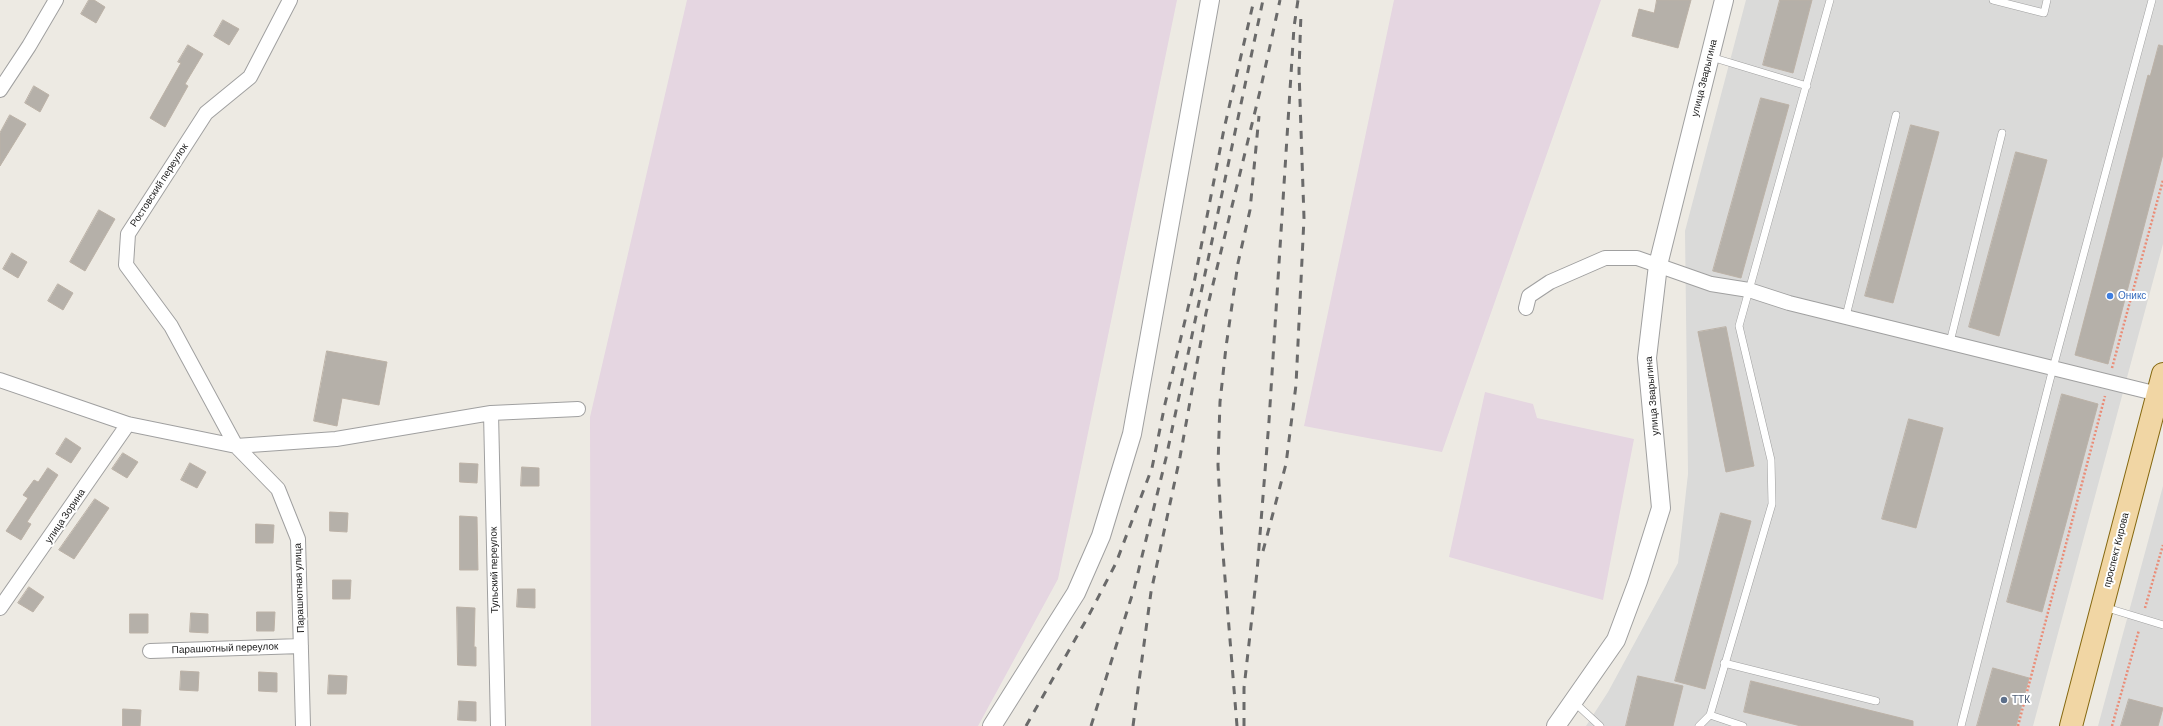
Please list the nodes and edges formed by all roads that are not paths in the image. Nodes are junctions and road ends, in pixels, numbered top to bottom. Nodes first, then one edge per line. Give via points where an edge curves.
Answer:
1 (56, 0) edge
2 (290, 0) edge
3 (1210, 0) edge
4 (1724, 0) edge
5 (1830, 0) edge
6 (1993, 0) edge
7 (2048, 0) edge
8 (2152, 0) edge
9 (1708, 56) junction
10 (1807, 86) junction
11 (0, 90) edge
12 (1896, 115) dead end
13 (2002, 133) dead end
14 (1658, 265) junction
15 (1749, 290) junction
16 (1526, 308) dead end
17 (1846, 316) junction
18 (1950, 342) junction
19 (2053, 368) junction
20 (0, 380) edge
21 (2161, 388) edge
22 (578, 409) dead end
23 (491, 414) junction
24 (128, 424) junction
25 (236, 446) junction
26 (2102, 607) junction
27 (0, 608) edge
28 (2163, 625) edge
29 (301, 646) junction
30 (150, 651) dead end
31 (1724, 663) junction
32 (1876, 701) dead end
33 (1574, 702) junction
34 (1710, 715) junction
35 (303, 726) edge
36 (498, 726) edge
37 (992, 726) edge
38 (1556, 726) edge
39 (1600, 726) edge
40 (1699, 726) edge
41 (1740, 726) edge
42 (1961, 726) edge
43 (2071, 726) edge

1 - 11 street
2 - 25 street, Ростовский переулок via 250,78 206,114 128,234 126,265 171,326
3 - 37 street via 1132,434 1100,536 1076,593
4 - 9 street, улица Зварыгина
5 - 10 lane
6 - 7 lane via 2044,13
8 - 19 lane
9 - 10 lane
9 - 14 street, улица Зварыгина
10 - 15 lane
12 - 17 lane
13 - 18 lane
14 - 15 street via 1711,284
14 - 16 street via 1636,258 1605,258 1550,282 1529,296
14 - 33 street, улица Зварыгина via 1647,358 1661,508 1616,640
15 - 17 street via 1789,303
15 - 31 lane via 1739,326 1770,460 1772,504
17 - 18 street
18 - 19 street
19 - 21 street via 2108,382
19 - 42 lane
20 - 24 street
21 - 26 main road, проспект Кирова
22 - 23 street
23 - 25 street via 336,439
23 - 36 street, Тульский переулок
24 - 25 street
24 - 27 street, улица Зорина
25 - 29 street, Парашютная улица via 278,489 298,539
26 - 28 lane
26 - 43 main road, проспект Кирова
29 - 30 street, Парашютный переулок
29 - 35 street, Парашютная улица
31 - 32 lane
31 - 34 lane
33 - 38 street, улица Зварыгина
33 - 39 lane
34 - 40 lane
34 - 41 lane

